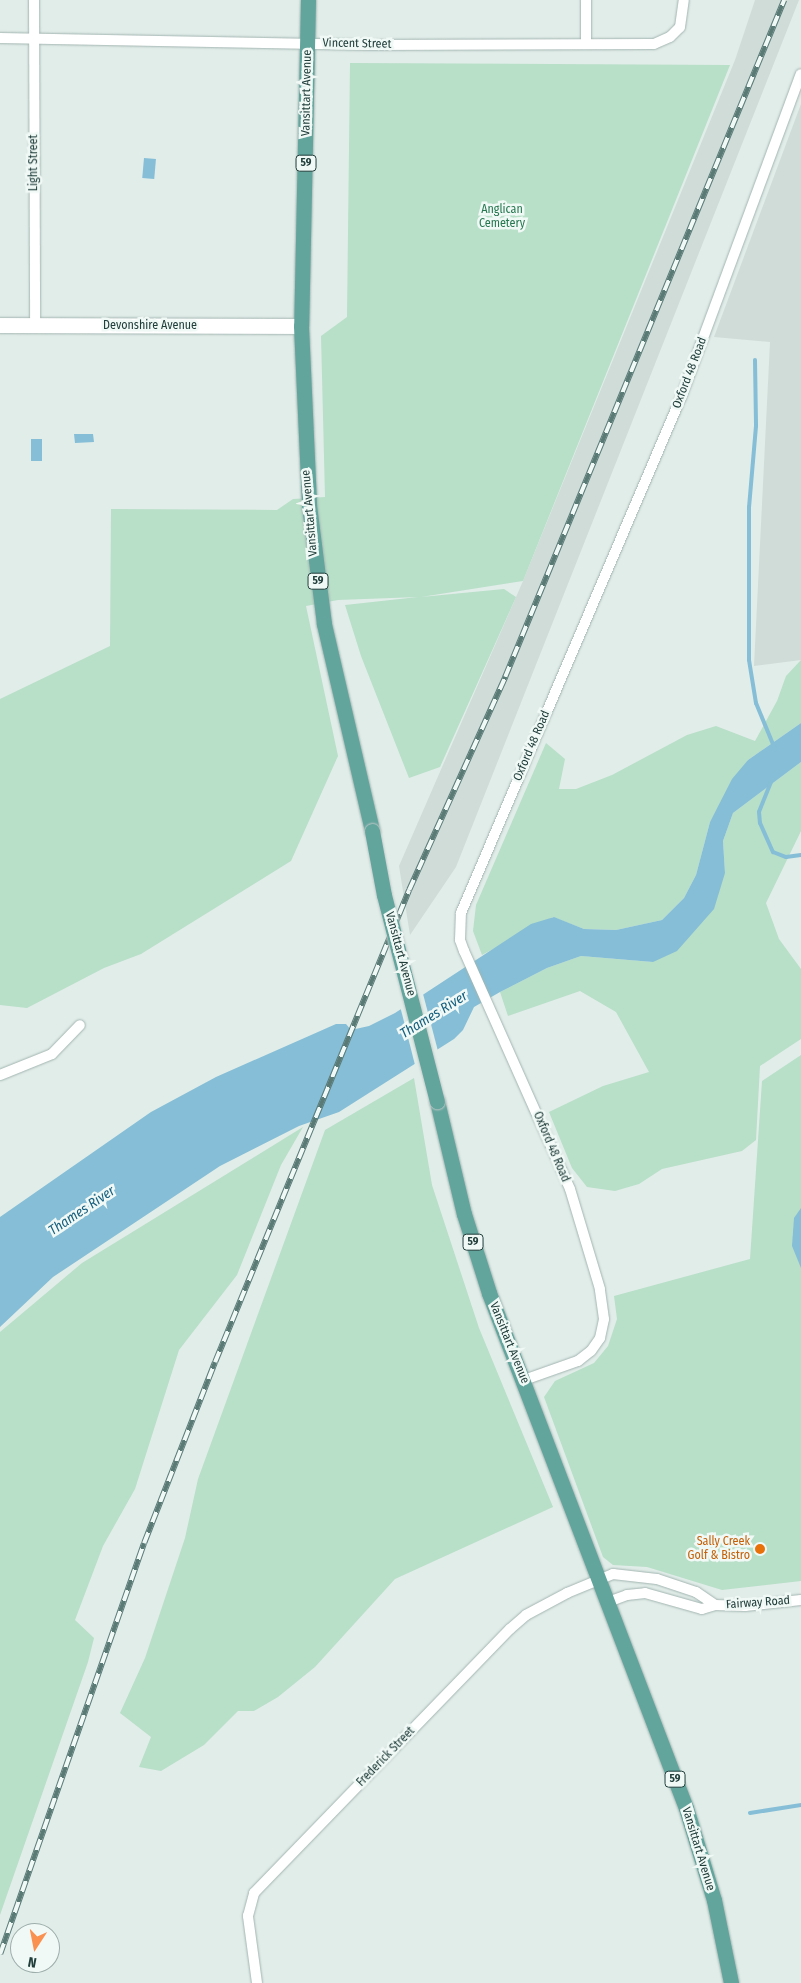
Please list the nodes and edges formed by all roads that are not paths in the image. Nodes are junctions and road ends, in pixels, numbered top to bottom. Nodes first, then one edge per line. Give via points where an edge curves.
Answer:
1 (34, 0) edge
2 (308, 0) edge
3 (586, 0) edge
4 (684, 0) edge
5 (0, 38) edge
6 (34, 38) junction
7 (308, 42) junction
8 (586, 43) junction
9 (801, 74) edge
10 (0, 325) edge
11 (35, 325) junction
12 (301, 326) junction
13 (80, 1025) dead end
14 (0, 1075) edge
15 (524, 1380) junction
16 (600, 1581) junction
17 (801, 1600) edge
18 (608, 1602) junction
19 (715, 1605) junction
20 (257, 1983) edge
21 (731, 1983) edge

1 - 6 street, Light Street
2 - 7 main road, Vansittart Avenue / 59
3 - 8 street
4 - 8 street, Vincent Street via 680,27 662,42
5 - 6 street, Vincent Street
6 - 7 street, Vincent Street
6 - 11 street, Light Street
7 - 8 street, Vincent Street
7 - 12 main road, Vansittart Avenue / 59
9 - 15 street, Oxford 48 Road via 675,412 461,913 460,940 464,951 570,1189 600,1289 604,1320 600,1338 591,1351 578,1360
10 - 11 main road, Devonshire Avenue
11 - 12 main road, Devonshire Avenue
12 - 15 main road, Vansittart Avenue / 59, bridge via 312,547 324,624 384,895 464,1214 489,1293
13 - 14 street via 52,1054
15 - 16 main road, Vansittart Avenue / 59
16 - 18 main road, Vansittart Avenue / 59
16 - 19 street, Fairway Road via 613,1574 642,1576 696,1592
16 - 20 street, Frederick Street via 526,1615 508,1631 254,1893 248,1916
17 - 19 street, Fairway Road via 745,1606
18 - 19 street, Fairway Road via 645,1593 702,1609
18 - 21 main road, Vansittart Avenue / 59 via 686,1808 714,1900

